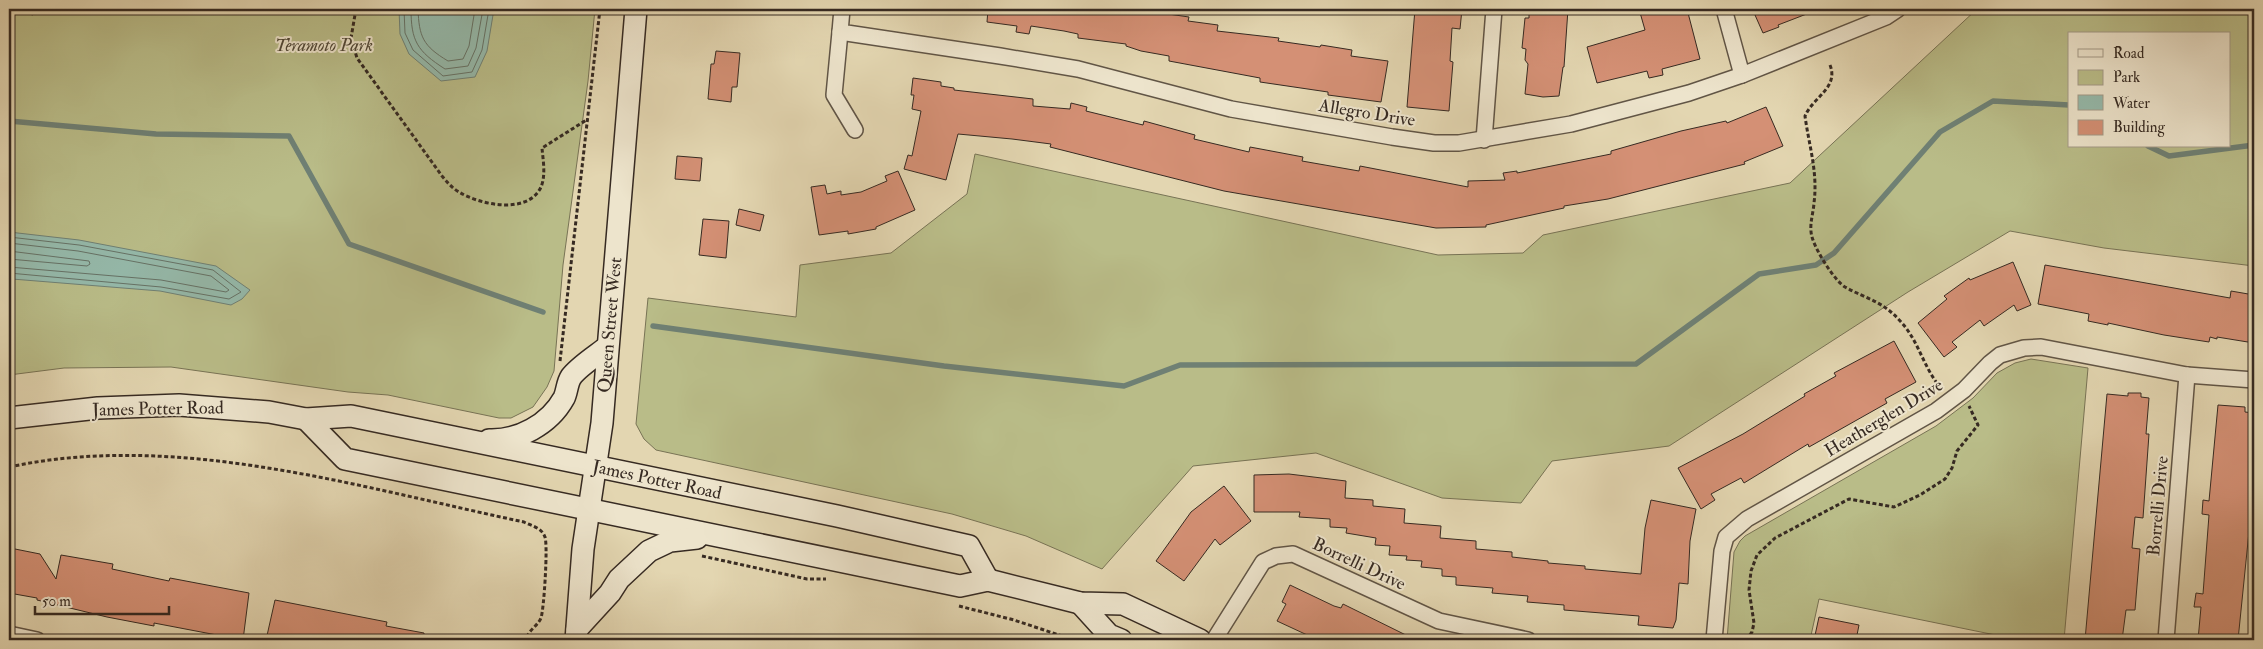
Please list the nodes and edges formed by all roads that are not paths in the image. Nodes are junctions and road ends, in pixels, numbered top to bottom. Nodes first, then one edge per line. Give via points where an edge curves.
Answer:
1 (636, 9) edge
2 (842, 9) edge
3 (1494, 9) edge
4 (1724, 9) edge
5 (1898, 9) edge
6 (840, 32) junction
7 (1742, 75) junction
8 (855, 130) dead end
9 (1484, 140) junction
10 (607, 347) junction
11 (2187, 375) junction
12 (2254, 380) edge
13 (9, 418) edge
14 (306, 419) junction
15 (464, 440) junction
16 (595, 467) junction
17 (589, 510) junction
18 (732, 538) junction
19 (988, 580) junction
20 (1080, 603) junction
21 (9, 634) edge
22 (576, 635) edge
23 (37, 640) edge
24 (1122, 640) edge
25 (1200, 640) edge
26 (1214, 640) edge
27 (1528, 640) edge
28 (1714, 640) edge
29 (2166, 640) edge

1 - 10 main road, Queen Street West
2 - 6 street
3 - 9 street
4 - 7 street
5 - 7 street, Allegro Drive via 1886,17
6 - 8 street via 834,95
6 - 9 street, Allegro Drive via 1078,69 1231,109 1392,137 1434,143
7 - 9 street, Allegro Drive via 1689,93 1571,124
10 - 15 main road via 571,377 559,406 540,424 524,434 503,440
10 - 16 main road, Queen Street West via 602,423
11 - 12 street, Heatherglen Drive
11 - 28 street, Heatherglen Drive via 2041,347 2000,355 1964,390 1936,411 1747,519 1726,537
11 - 29 street, Borrelli Drive
13 - 14 main road, James Potter Road via 98,408 179,405 269,412
14 - 15 main road, James Potter Road via 351,416
14 - 17 main road via 345,459
15 - 16 main road, James Potter Road
16 - 17 main road, Queen Street West
16 - 19 main road, James Potter Road via 969,546
17 - 18 main road
17 - 22 main road, Queen Street West
18 - 19 main road via 960,586
18 - 22 main road via 670,541 649,550 619,579
19 - 20 main road
20 - 24 main road via 1109,635
20 - 25 main road via 1123,604
21 - 23 street
26 - 27 street, Borrelli Drive via 1263,562 1293,554 1438,621

